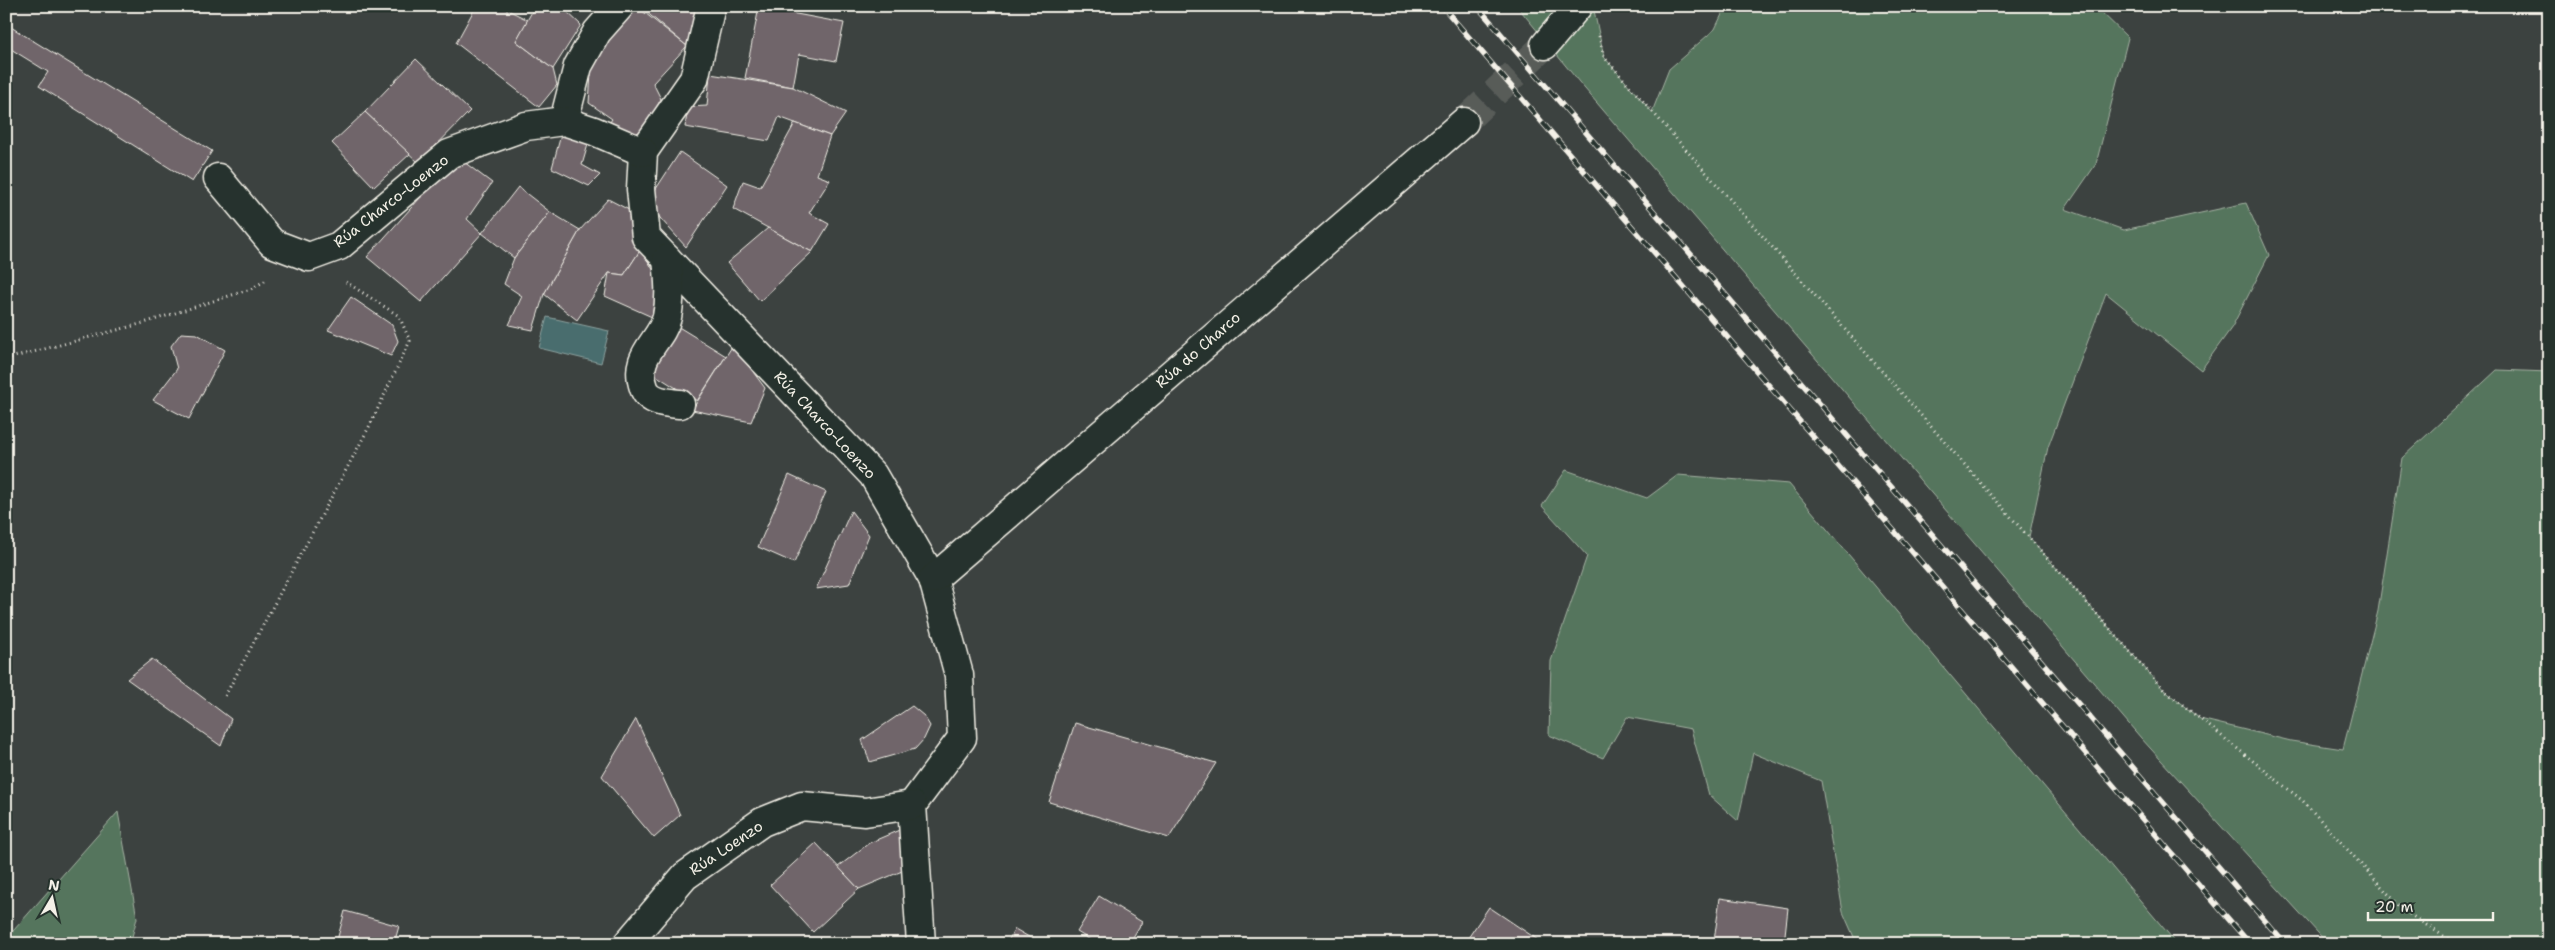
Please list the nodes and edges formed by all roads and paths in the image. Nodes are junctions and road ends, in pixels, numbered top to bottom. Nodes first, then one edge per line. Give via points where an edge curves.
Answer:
1 (620, 6) edge
2 (711, 6) edge
3 (1578, 6) edge
4 (1598, 32) dead end
5 (1545, 45) tunnel mouth
6 (564, 121) junction
7 (1464, 122) tunnel mouth
8 (643, 152) junction
9 (218, 178) dead end
10 (309, 257) junction
11 (667, 259) junction
12 (6, 359) edge
13 (680, 404) dead end
14 (933, 579) junction
15 (225, 696) dead end
16 (912, 805) junction
17 (627, 944) edge
18 (921, 944) edge
19 (2456, 944) edge

1 - 6 street via 597,32 578,66
2 - 8 street via 694,79
3 - 5 street
4 - 19 path via 1604,57 2164,690 2302,801 2403,910
6 - 8 street, Rúa Charco-Loenzo
6 - 10 street, Rúa Charco-Loenzo via 526,126 450,154 339,246
7 - 14 street, Rúa do Charco
8 - 11 street, Rúa Charco-Loenzo via 641,190 646,237
9 - 10 street via 272,243
10 - 12 path via 251,289 144,324
10 - 15 path via 398,316 410,341 369,427
11 - 13 street via 670,299 666,320 645,356 640,375 646,392 662,404
11 - 14 street, Rúa Charco-Loenzo via 873,475
14 - 16 street, Rúa Charco-Loenzo via 959,675 962,738
16 - 17 street, Rúa Loenzo via 865,812 802,806 762,822 685,876
16 - 18 street

